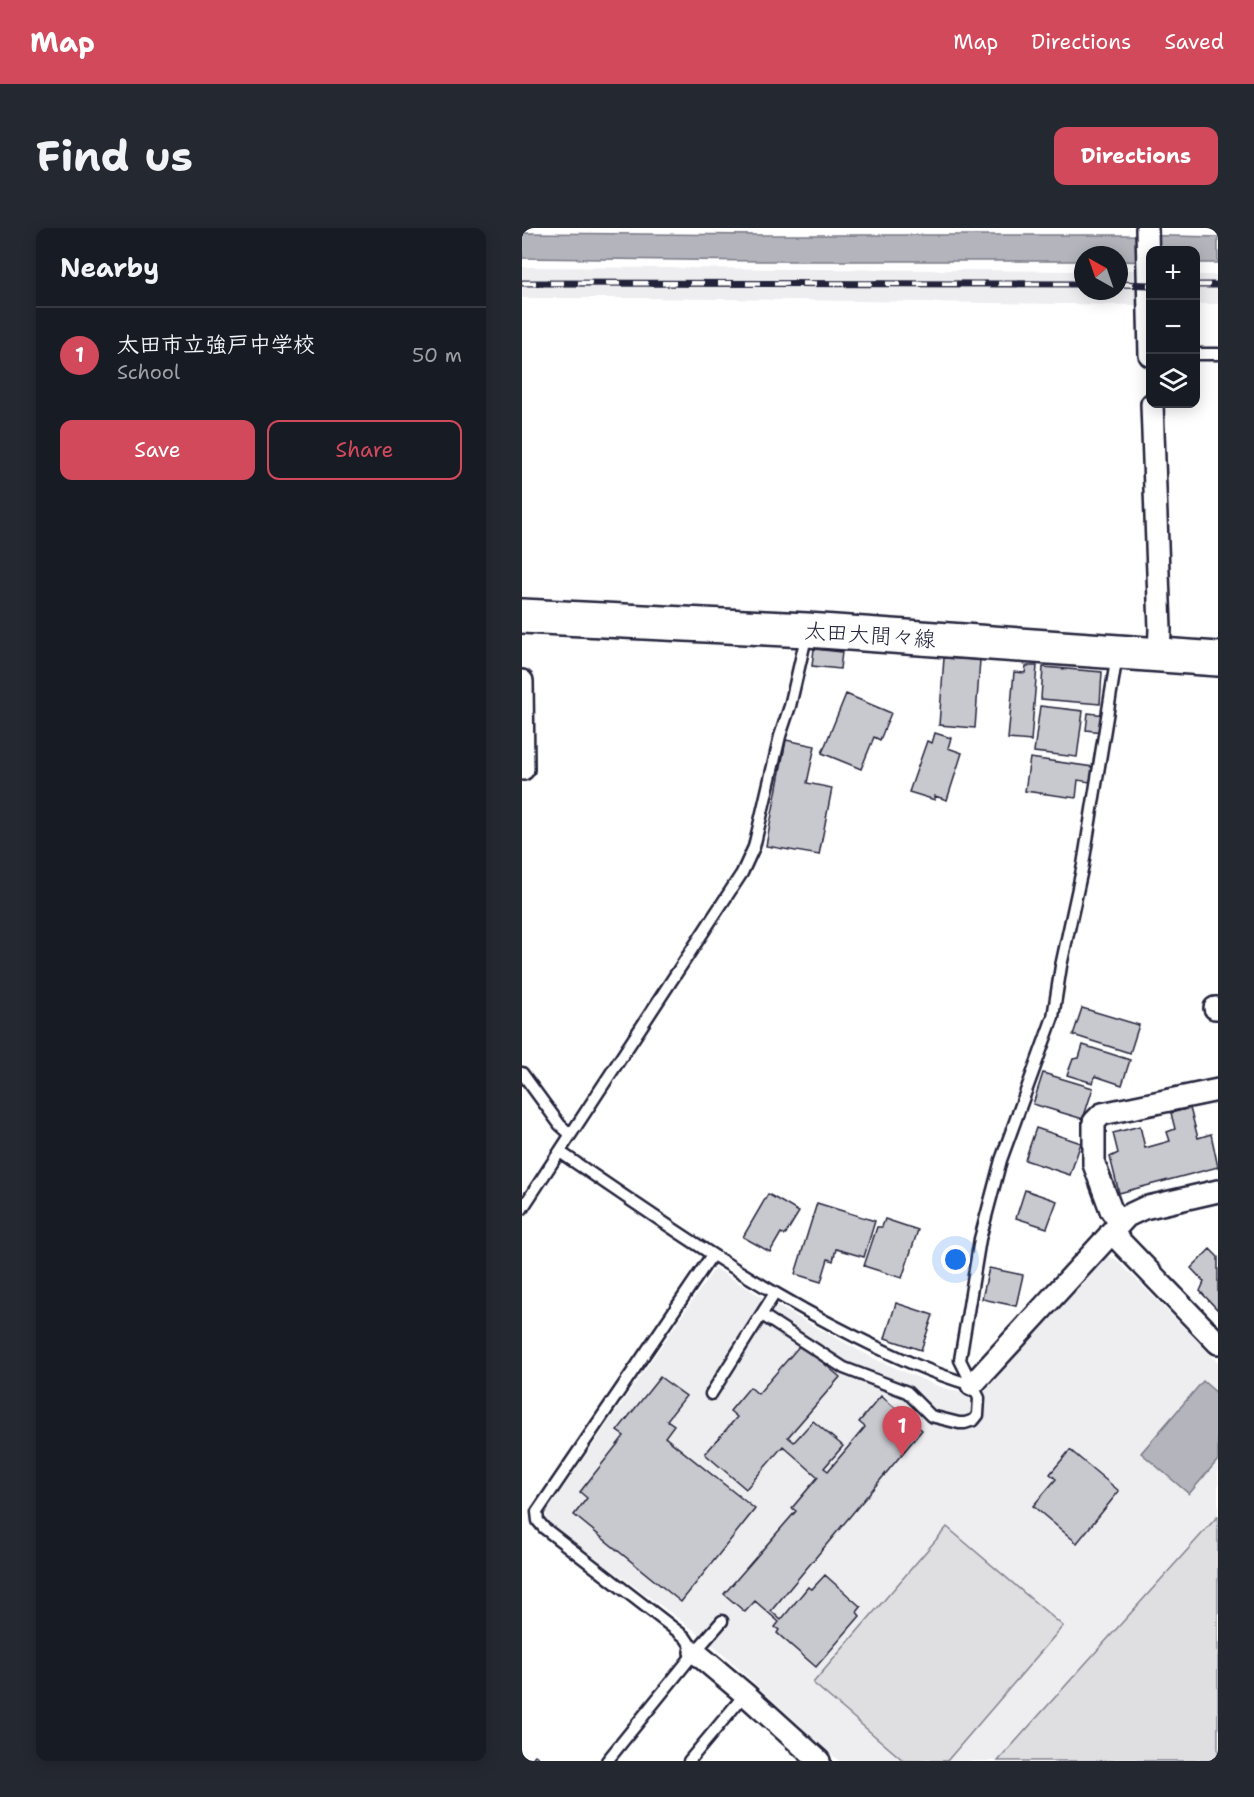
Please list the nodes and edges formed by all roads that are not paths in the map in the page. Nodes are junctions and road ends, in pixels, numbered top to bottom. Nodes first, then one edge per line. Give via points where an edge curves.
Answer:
1 (1148, 229) edge
2 (1150, 354) edge
3 (1200, 354) edge
4 (1218, 354) edge
5 (1152, 408) edge
6 (522, 616) edge
7 (807, 630) junction
8 (1118, 651) junction
9 (1159, 655) junction
10 (1218, 659) edge
11 (522, 681) edge
12 (523, 776) edge
13 (522, 1072) edge
14 (1218, 1090) edge
15 (570, 1134) junction
16 (560, 1152) junction
17 (1218, 1191) edge
18 (522, 1209) edge
19 (1115, 1228) junction
20 (712, 1256) junction
21 (775, 1293) junction
22 (762, 1315) junction
23 (1218, 1343) edge
24 (972, 1385) junction
25 (711, 1394) dead end
26 (722, 1621) dead end
27 (694, 1652) junction
28 (745, 1694) junction
29 (607, 1761) edge
30 (689, 1761) edge
31 (819, 1761) edge

1 - 2 street
3 - 4 lane
5 - 9 street
6 - 7 main road, 太田大間々線
7 - 8 main road, 太田大間々線
7 - 15 lane via 754,847 742,873
8 - 9 main road, 太田大間々線
8 - 24 lane via 1053,1017 1001,1160 980,1239 960,1360
9 - 10 main road, 太田大間々線
11 - 12 street
13 - 15 lane
14 - 19 street via 1102,1114 1094,1122 1094,1164
15 - 16 lane
16 - 18 lane
16 - 20 lane
17 - 19 street via 1144,1209 1127,1216
19 - 23 street
19 - 24 street
20 - 21 lane
20 - 27 lane via 537,1512 544,1528 685,1637
21 - 22 lane
21 - 24 lane via 881,1350 940,1376
22 - 24 lane via 844,1368 907,1392 931,1416 959,1423 974,1420 979,1398
22 - 25 lane
26 - 27 lane
27 - 28 street
27 - 29 lane
28 - 30 lane
28 - 31 street

